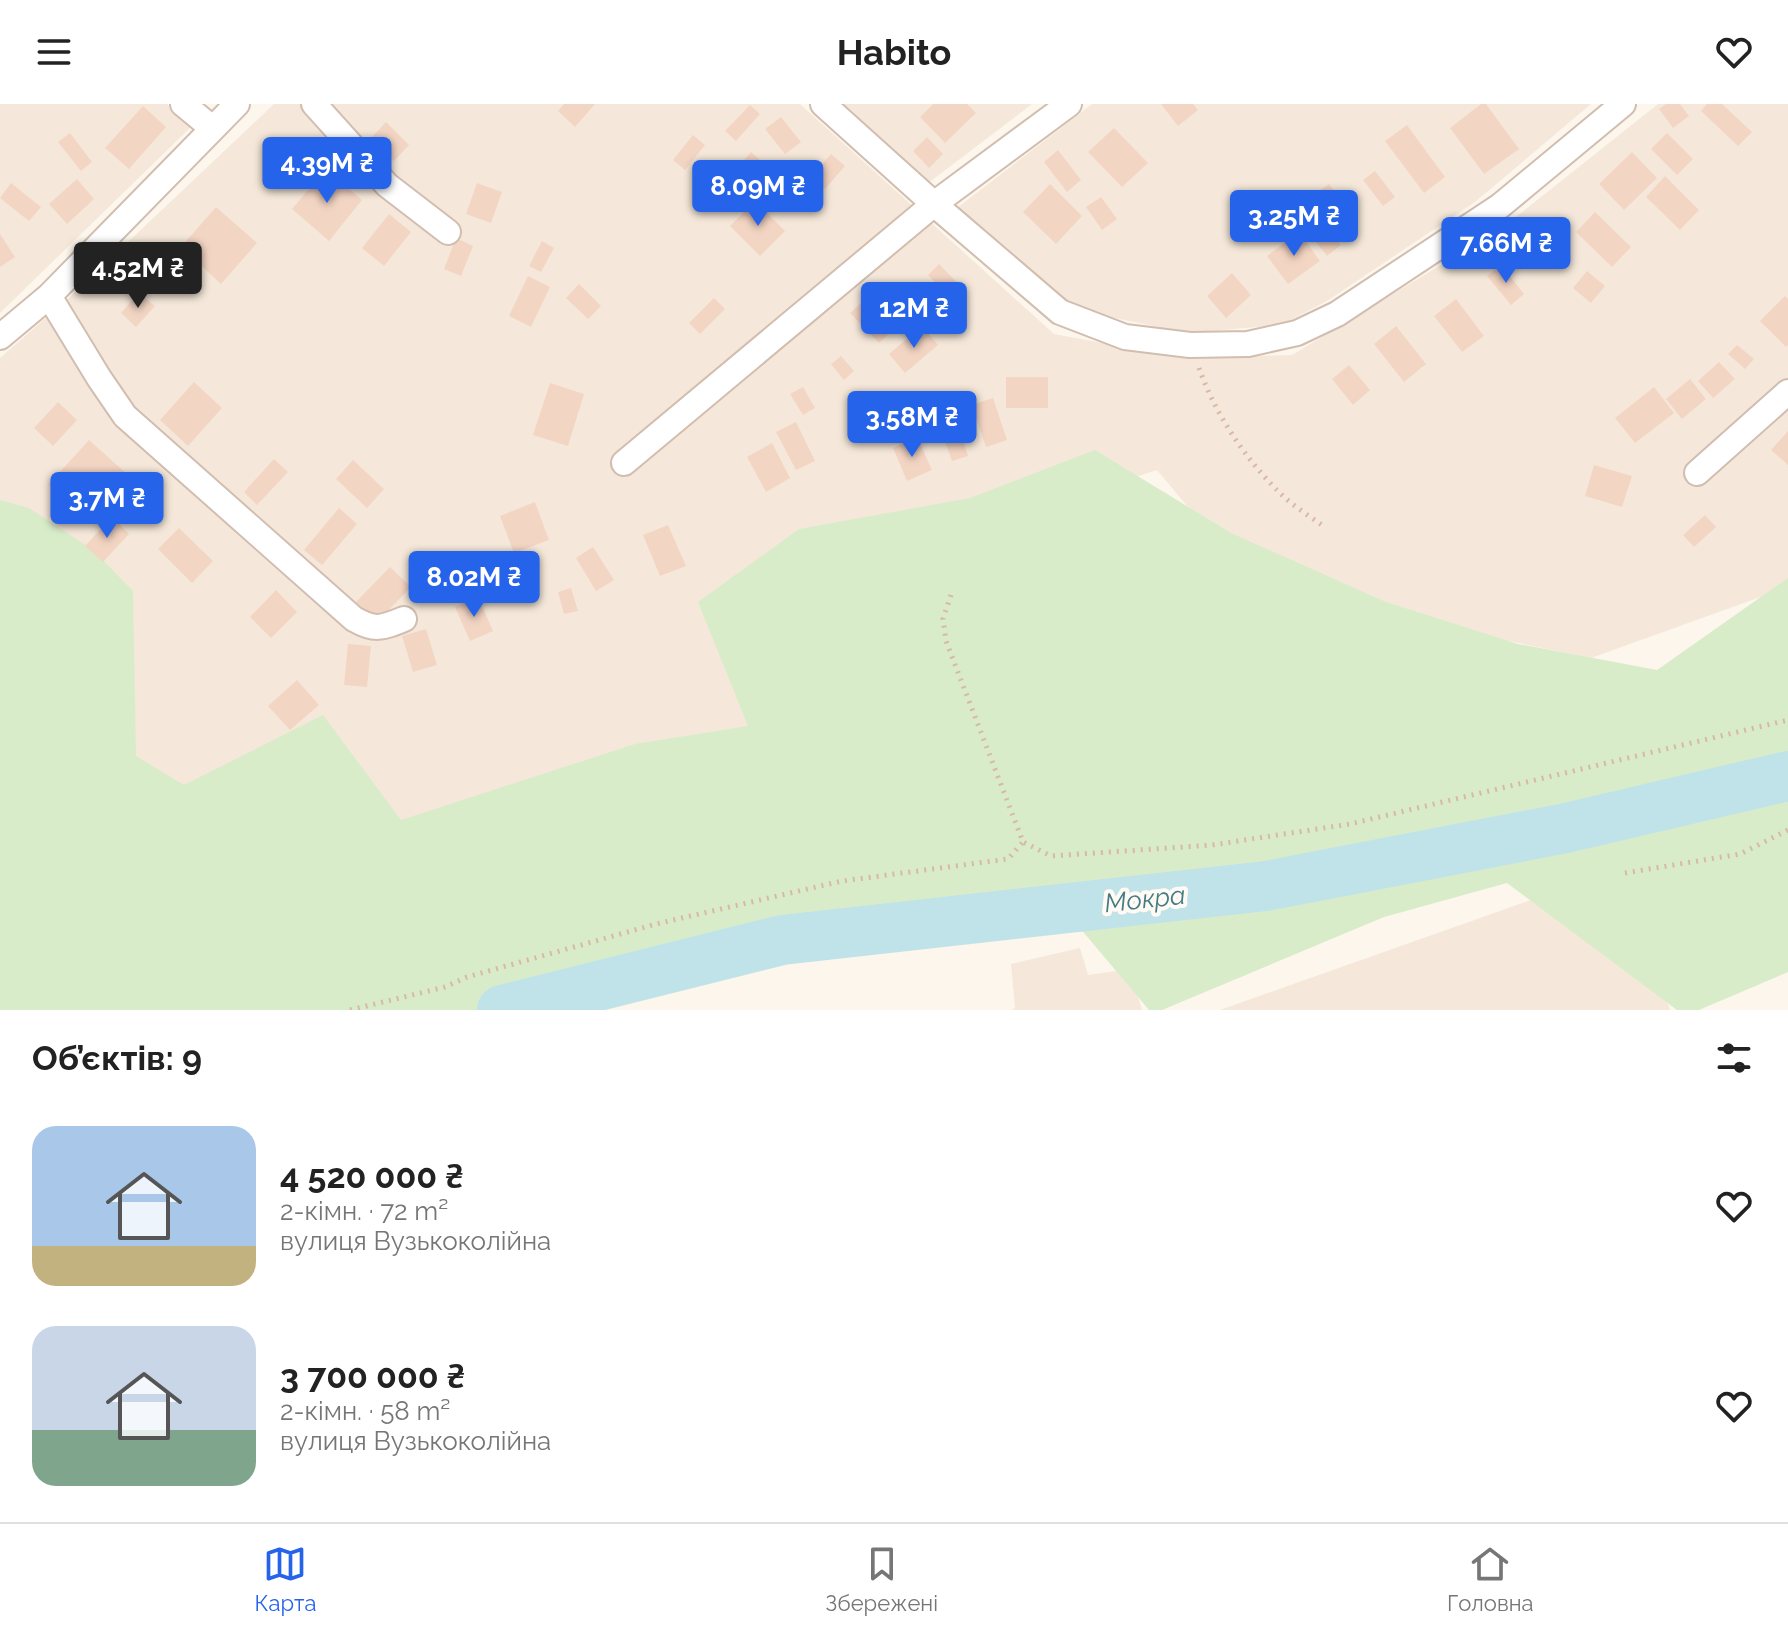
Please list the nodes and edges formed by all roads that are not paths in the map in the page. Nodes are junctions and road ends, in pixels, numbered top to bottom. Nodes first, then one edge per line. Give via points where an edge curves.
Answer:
1 (183, 104) edge
2 (237, 104) edge
3 (314, 104) edge
4 (823, 104) edge
5 (1069, 104) edge
6 (1623, 104) edge
7 (212, 128) junction
8 (934, 204) junction
9 (448, 232) dead end
10 (49, 296) junction
11 (0, 337) edge
12 (1788, 392) edge
13 (624, 463) dead end
14 (1697, 473) dead end
15 (404, 619) dead end

1 - 7 street
2 - 7 street
3 - 9 street via 387,185
4 - 8 street
5 - 8 street
6 - 8 street via 1500,206 1337,314 1297,333 1248,344 1190,345 1125,337 1060,312
7 - 10 street
8 - 13 street
10 - 11 street
10 - 15 street via 125,416 354,619 384,627
12 - 14 street

